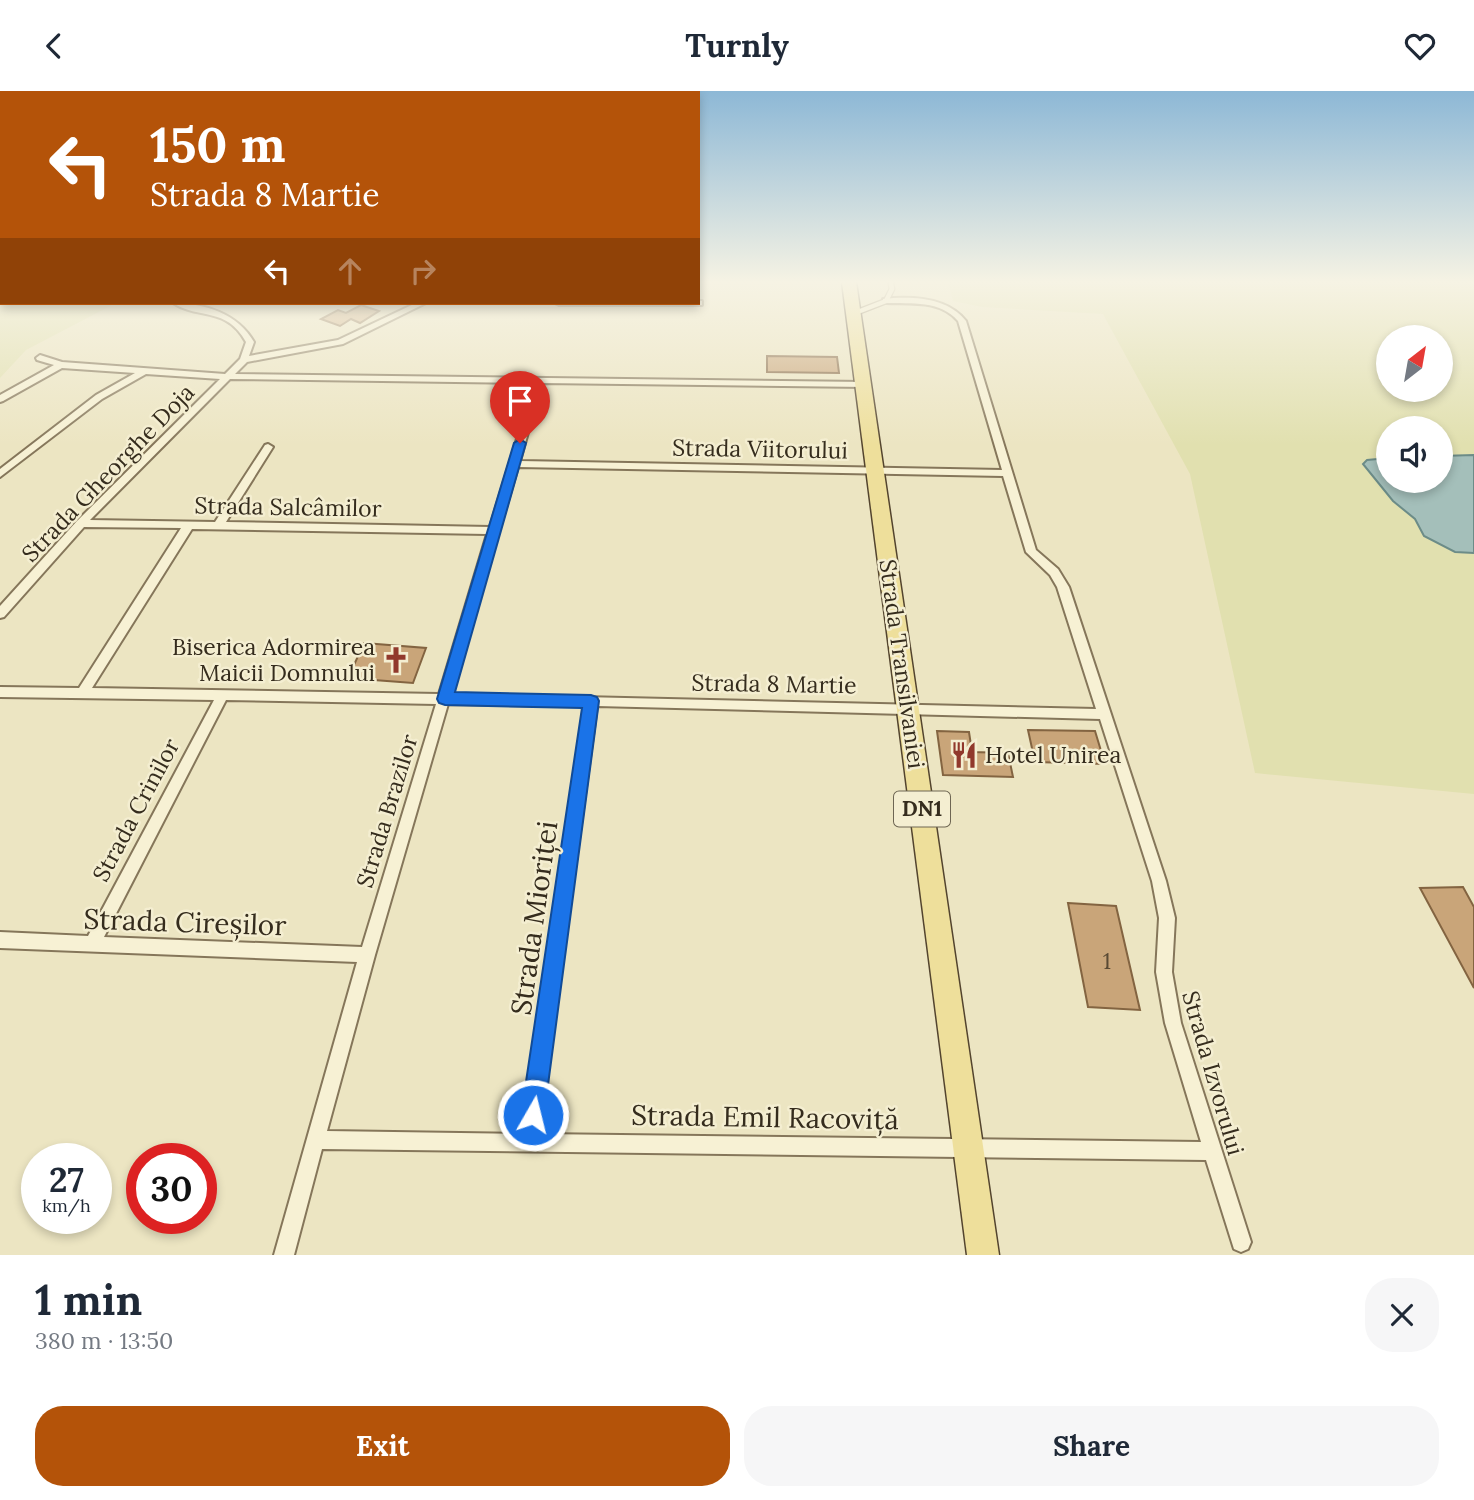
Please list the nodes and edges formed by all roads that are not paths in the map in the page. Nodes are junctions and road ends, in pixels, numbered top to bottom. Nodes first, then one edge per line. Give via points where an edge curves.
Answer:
1 (247, 336) edge
2 (352, 336) edge
3 (856, 336) edge
4 (966, 336) edge
5 (40, 358) dead end
6 (244, 360) junction
7 (61, 365) junction
8 (144, 372) junction
9 (233, 374) junction
10 (539, 380) junction
11 (864, 385) junction
12 (0, 399) edge
13 (268, 447) dead end
14 (513, 464) junction
15 (875, 470) junction
16 (1005, 473) junction
17 (0, 474) edge
18 (82, 523) junction
19 (188, 526) junction
20 (218, 526) junction
21 (494, 531) junction
22 (0, 614) edge
23 (0, 692) edge
24 (83, 693) junction
25 (222, 697) junction
26 (445, 699) junction
27 (591, 701) junction
28 (908, 708) junction
29 (1103, 714) junction
30 (0, 940) edge
31 (92, 944) junction
32 (367, 955) junction
33 (318, 1140) junction
34 (529, 1143) junction
35 (969, 1148) junction
36 (1212, 1151) junction
37 (1241, 1242) dead end
38 (284, 1255) edge
39 (983, 1255) edge

1 - 6 street via 250,342
2 - 6 street
3 - 11 main road, Strada Transilvaniei / DN1
4 - 16 street, Strada Izvorului
5 - 7 street
6 - 9 street, Strada Gheorghe Doja
7 - 8 street
7 - 12 street
8 - 9 street
8 - 17 street, Strada Gheorghe Doja via 99,397
9 - 10 street
9 - 18 street, Strada Gheorghe Doja
10 - 11 street
10 - 14 street, Strada Brazilor
11 - 15 main road, Strada Transilvaniei / DN1
13 - 20 street
14 - 15 street, Strada Viitorului
14 - 21 street, Strada Brazilor
15 - 16 street, Strada Viitorului
15 - 28 main road, Strada Transilvaniei / DN1
16 - 29 street, Strada Izvorului via 1031,552 1063,587
18 - 19 street, Strada Salcâmilor
18 - 22 street, Strada Gheorghe Doja
19 - 20 street, Strada Salcâmilor
19 - 24 street
20 - 21 street, Strada Salcâmilor
21 - 26 street, Strada Brazilor
23 - 24 street, Strada 8 Martie
24 - 25 street, Strada 8 Martie
25 - 26 street, Strada 8 Martie
25 - 31 street, Strada Crinilor
26 - 27 street, Strada 8 Martie
26 - 32 street, Strada Brazilor
27 - 28 street, Strada 8 Martie
27 - 34 street, Strada Mioriței
28 - 29 street, Strada 8 Martie
28 - 35 main road, Strada Transilvaniei / DN1
29 - 36 street, Strada Izvorului via 1158,881 1167,918 1164,972 1173,1023
30 - 31 street, Strada Cireșilor
31 - 32 street, Strada Cireșilor
32 - 33 street, Strada Brazilor
33 - 34 street, Strada Emil Racoviță
33 - 38 street, Strada Brazilor
34 - 35 street, Strada Emil Racoviță
35 - 36 street, Strada Emil Racoviță
35 - 39 main road, Strada Transilvaniei / DN1
36 - 37 street, Strada Izvorului

